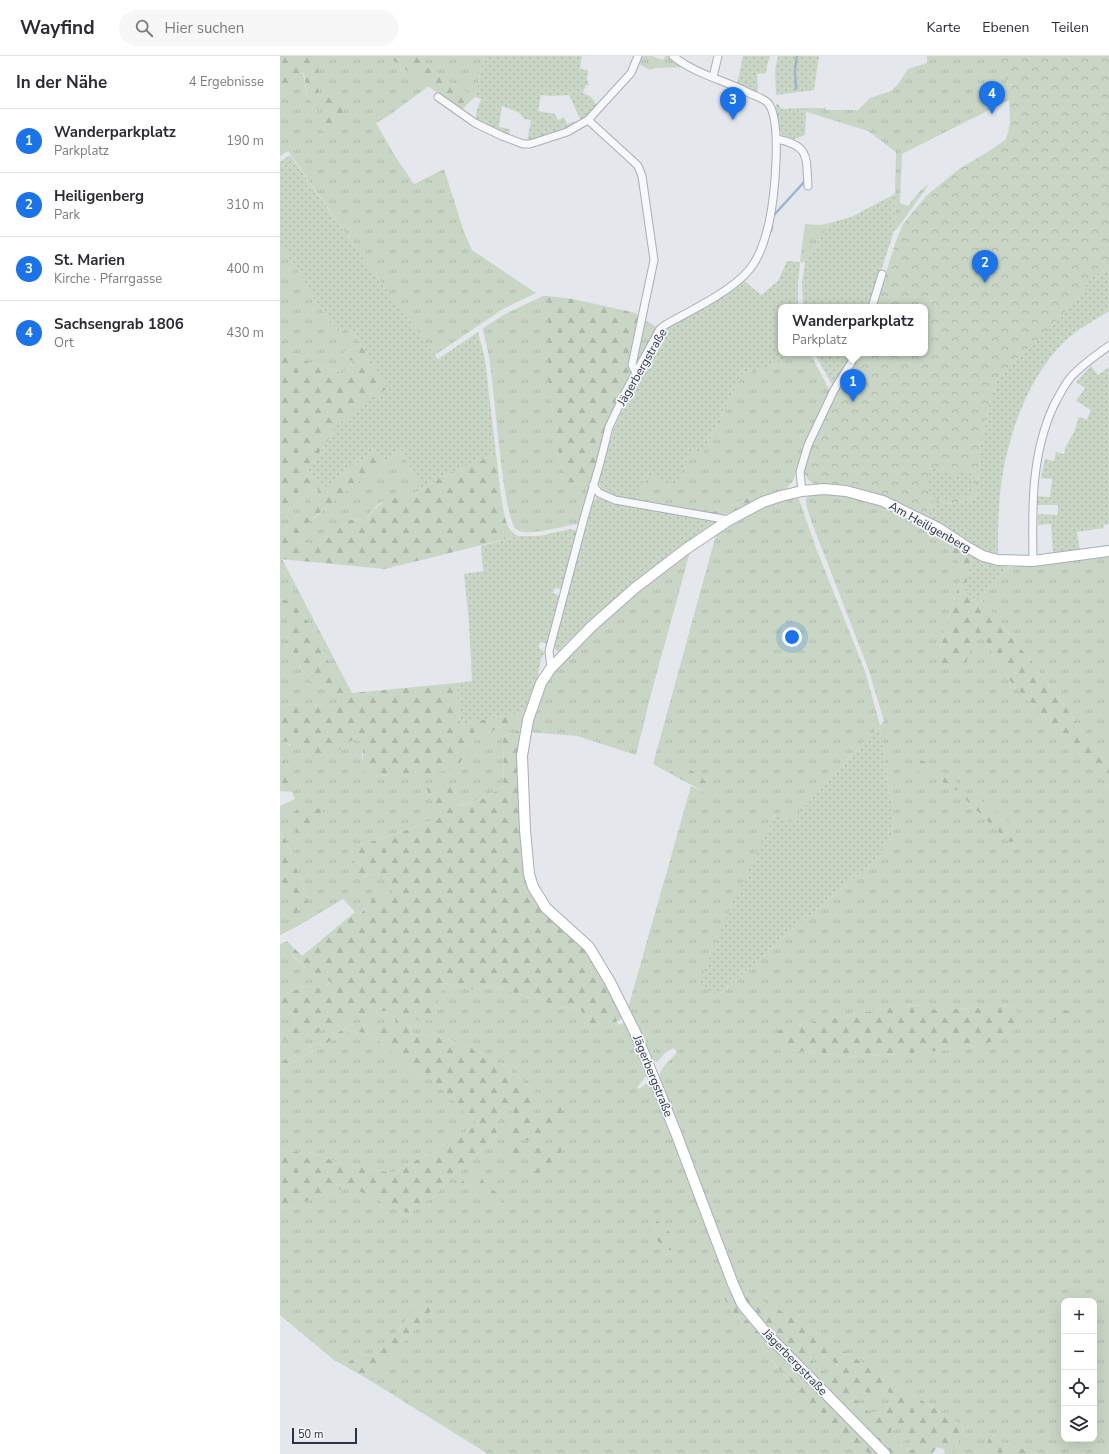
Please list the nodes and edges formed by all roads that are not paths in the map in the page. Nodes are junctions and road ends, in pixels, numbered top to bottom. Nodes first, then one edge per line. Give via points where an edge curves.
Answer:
1 (638, 56) edge
2 (673, 56) edge
3 (718, 56) edge
4 (713, 77) junction
5 (438, 97) dead end
6 (588, 120) junction
7 (777, 140) junction
8 (808, 186) dead end
9 (882, 274) dead end
10 (873, 304) edge
11 (1109, 346) edge
12 (854, 356) edge
13 (636, 374) junction
14 (593, 485) junction
15 (802, 490) junction
16 (729, 520) junction
17 (1109, 551) edge
18 (1033, 561) junction
19 (551, 668) junction
20 (885, 1454) edge

1 - 6 street via 631,73
2 - 4 street via 691,68
3 - 4 street
4 - 7 street, Jägerbergstraße via 769,104
5 - 6 street via 475,124 526,144 567,132
6 - 13 street via 638,166 642,176 654,260 632,365
7 - 8 street via 800,147 806,160
7 - 13 street, Jägerbergstraße via 769,223 760,253 753,265 729,288 660,329
9 - 10 street
11 - 18 street via 1071,377 1049,416 1036,470 1032,521
12 - 15 street via 834,390 808,445 800,472
13 - 14 street, Jägerbergstraße via 609,428
14 - 16 street via 599,493 615,500
14 - 19 street, Jägerbergstraße via 549,651
15 - 16 street, Jägerbergstraße via 763,502
15 - 18 street, Am Heiligenberg via 846,491 883,501 927,522 983,556 998,560
16 - 19 street, Jägerbergstraße via 635,588 592,626
17 - 18 street, Am Heiligenberg
19 - 20 street, Jägerbergstraße via 541,683 534,702 522,756 525,830 532,887 546,908 589,947 636,1032 742,1304

